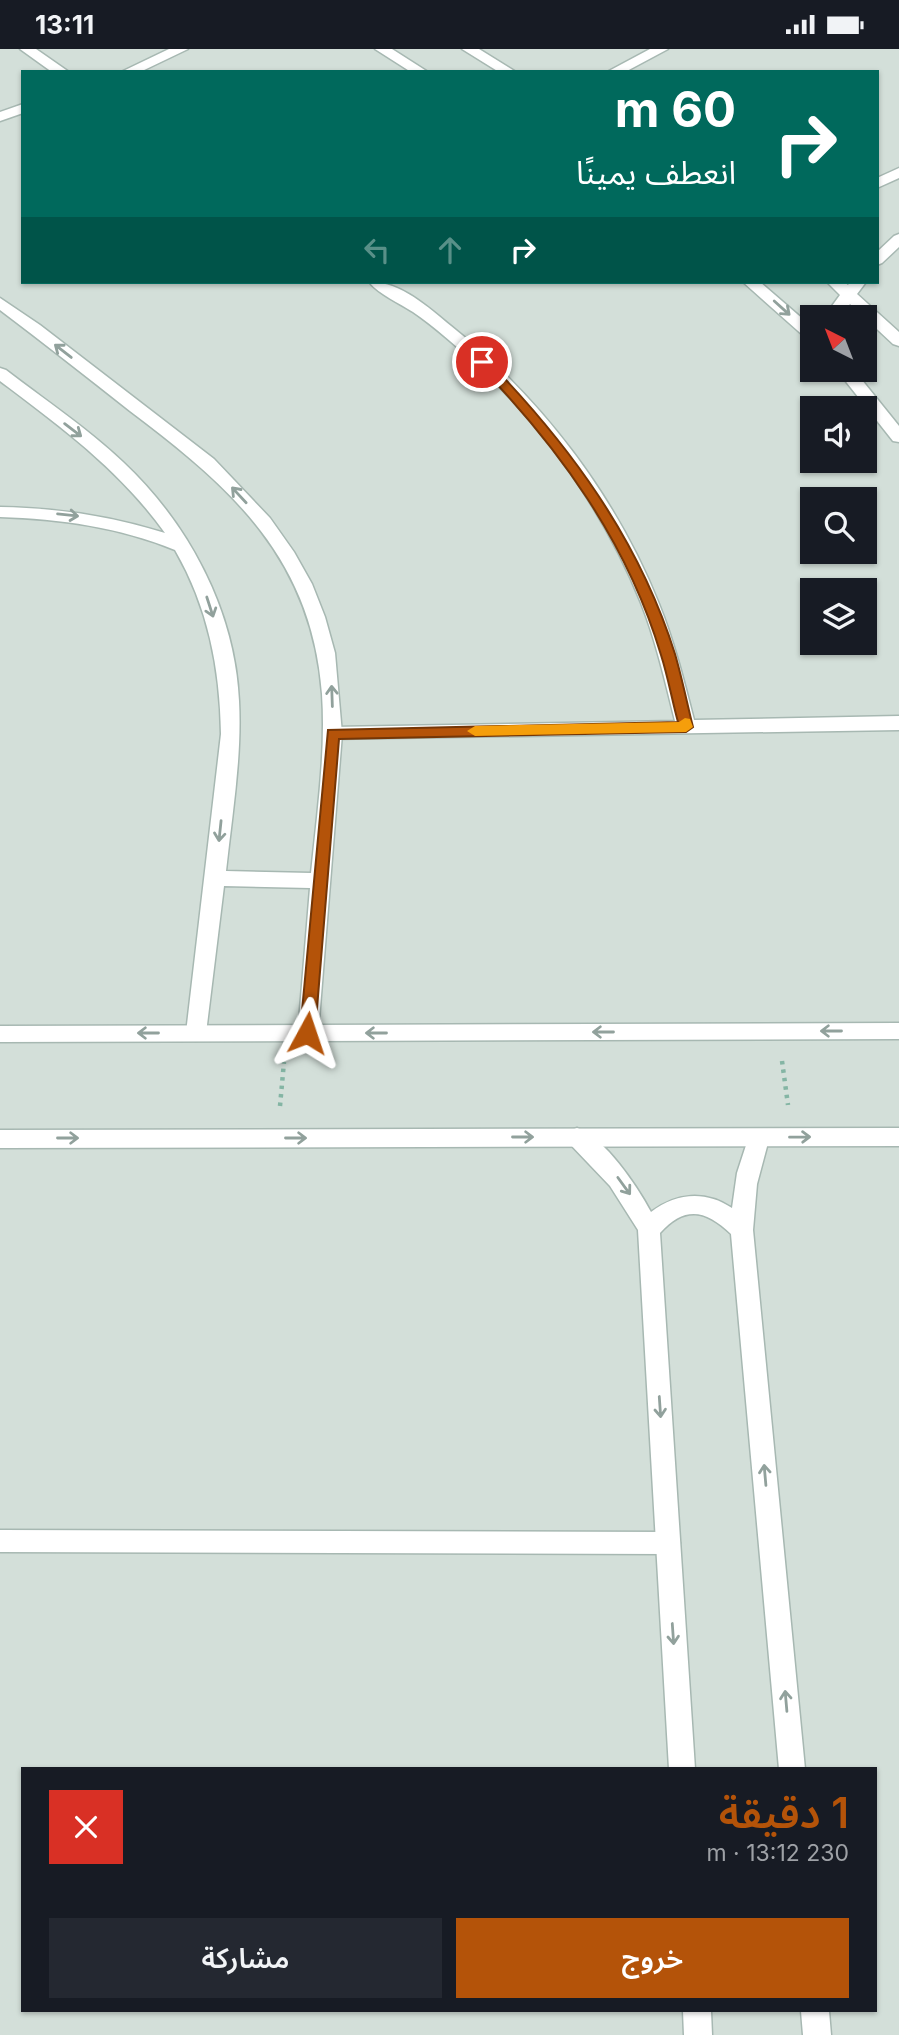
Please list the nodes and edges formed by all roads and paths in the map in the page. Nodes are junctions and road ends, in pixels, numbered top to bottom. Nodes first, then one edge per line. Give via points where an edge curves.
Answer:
1 (27, 49) edge
2 (181, 49) edge
3 (382, 49) edge
4 (469, 49) edge
5 (661, 49) edge
6 (59, 70) edge
7 (133, 70) edge
8 (418, 70) edge
9 (506, 70) edge
10 (618, 70) edge
11 (21, 109) edge
12 (0, 117) edge
13 (899, 172) edge
14 (879, 183) edge
15 (879, 236) edge
16 (897, 241) edge
17 (879, 258) edge
18 (380, 284) edge
19 (753, 284) edge
20 (853, 287) edge
21 (840, 305) edge
22 (3, 309) edge
23 (800, 325) edge
24 (899, 341) edge
25 (0, 373) edge
26 (855, 382) edge
27 (899, 436) edge
28 (0, 512) edge
29 (183, 546) junction
30 (899, 723) edge
31 (686, 727) junction
32 (333, 734) junction
33 (215, 878) junction
34 (320, 881) junction
35 (779, 1031) junction
36 (899, 1031) edge
37 (197, 1033) junction
38 (297, 1033) junction
39 (0, 1034) edge
40 (577, 1137) junction
41 (792, 1137) junction
42 (899, 1137) edge
43 (277, 1138) junction
44 (0, 1139) edge
45 (758, 1139) junction
46 (649, 1230) junction
47 (742, 1230) junction
48 (0, 1541) edge
49 (668, 1543) junction
50 (682, 1767) edge
51 (792, 1767) edge
52 (697, 2012) edge
53 (814, 2012) edge
54 (698, 2035) edge
55 (817, 2035) edge

1 - 6 street
2 - 7 street
3 - 8 street
4 - 9 street
5 - 10 street
11 - 12 street
13 - 14 street
15 - 16 street
16 - 17 street
18 - 31 street via 430,317 482,362 530,411 572,465 611,523 643,586 668,654
19 -> 23 street
20 - 21 street
20 - 24 street
32 -> 22 street via 333,688 316,613 293,563 268,527 208,462
25 -> 29 street via 101,451 159,512
26 - 27 street
28 -> 29 street via 86,517
29 -> 33 street via 219,634 228,682 230,733
30 - 31 street
31 - 32 street
32 - 34 street
33 - 34 street
33 - 37 street
34 - 38 street
36 -> 35 street
35 -> 38 street
35 - 41 path
37 - 38 street
37 -> 39 street
38 - 43 path
43 -> 40 street
40 - 45 street
40 -> 46 street via 611,1170
41 -> 42 street
41 - 45 street
44 -> 43 street
45 - 47 street via 748,1167
46 - 47 street via 659,1216 693,1203 730,1216
46 -> 49 street
51 -> 47 street
48 - 49 street
49 -> 50 street
52 - 54 street
53 - 55 street

